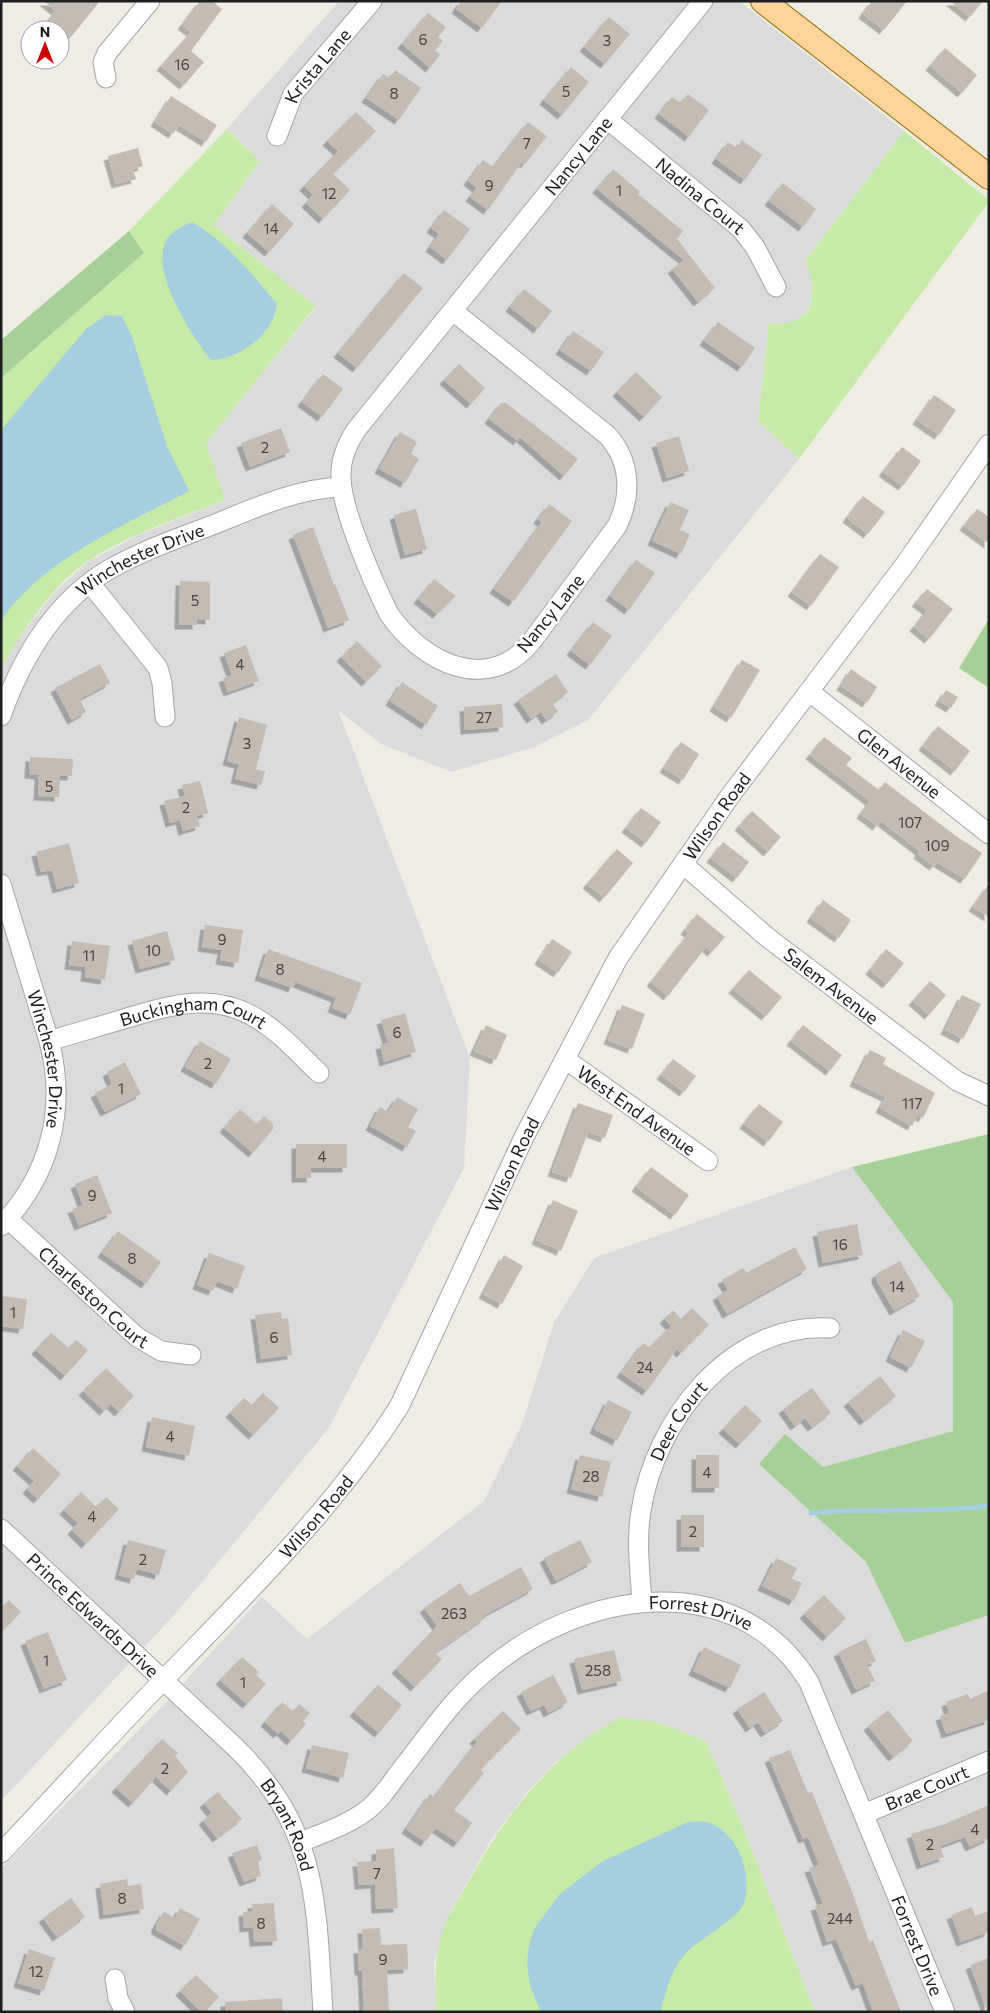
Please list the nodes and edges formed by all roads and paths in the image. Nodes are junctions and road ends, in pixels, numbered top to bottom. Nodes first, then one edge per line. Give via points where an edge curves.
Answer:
1 (150, 1) edge
2 (372, 1) edge
3 (703, 1) edge
4 (763, 1) edge
5 (106, 78) dead end
6 (607, 119) junction
7 (277, 136) dead end
8 (989, 177) edge
9 (776, 287) dead end
10 (453, 311) junction
11 (989, 444) edge
12 (342, 487) junction
13 (90, 583) junction
14 (810, 692) junction
15 (1, 716) edge
16 (165, 717) dead end
17 (989, 834) edge
18 (683, 864) junction
19 (1, 884) edge
20 (49, 1041) junction
21 (564, 1059) junction
22 (319, 1073) dead end
23 (989, 1096) edge
24 (708, 1161) dead end
25 (5, 1223) edge
26 (830, 1328) dead end
27 (191, 1355) dead end
28 (1, 1528) edge
29 (642, 1602) junction
30 (163, 1681) junction
31 (989, 1761) edge
32 (864, 1814) junction
33 (301, 1842) junction
34 (1, 1853) edge
35 (115, 1979) dead end
36 (125, 2012) edge
37 (323, 2012) edge
38 (945, 2012) edge

1 - 5 street via 107,53 103,62
2 - 7 street, Krista Lane via 293,94
3 - 6 street, Nancy Lane
4 - 8 main road
6 - 9 street, Nadina Court via 741,229 755,247
6 - 10 street, Nancy Lane
10 - 12 street, Nancy Lane via 351,438 343,458
10 - 12 street, Nancy Lane via 616,445 624,466 627,491 623,512 613,531 522,652 490,668 468,669 445,663 425,651 401,631 389,614 347,509
11 - 14 street, Wilson Road
12 - 13 street, Winchester Drive via 315,488 277,499 142,553
13 - 15 street, Winchester Drive via 59,611 36,640
13 - 16 street via 158,668
14 - 17 street, Glen Avenue
14 - 18 street, Wilson Road via 730,796
18 - 21 street, Wilson Road via 618,958
18 - 23 street, Salem Avenue via 775,942 957,1081
19 - 20 street, Winchester Drive
20 - 22 street, Buckingham Court via 169,1006 213,1003 238,1009 262,1022
20 - 25 street, Winchester Drive via 56,1086 53,1133 39,1173
21 - 24 street, West End Avenue
21 - 30 street, Wilson Road via 524,1137 400,1405 374,1444 310,1524
25 - 27 street, Charleston Court via 137,1337 161,1351
26 - 29 street, Deer Court via 810,1326 791,1329 747,1347 732,1357 682,1408 646,1485 640,1512
28 - 30 street, Prince Edwards Drive
29 - 32 street, Forrest Drive via 708,1606 757,1629 786,1652 816,1697
29 - 33 street, Forrest Drive via 582,1616 531,1639 507,1654 469,1686 380,1798 366,1811
30 - 33 street, Bryant Road via 263,1777
30 - 34 street, Wilson Road
31 - 32 street, Brae Court
32 - 38 street, Forrest Drive
33 - 37 street, Bryant Road via 317,1916
35 - 36 street via 118,1998

